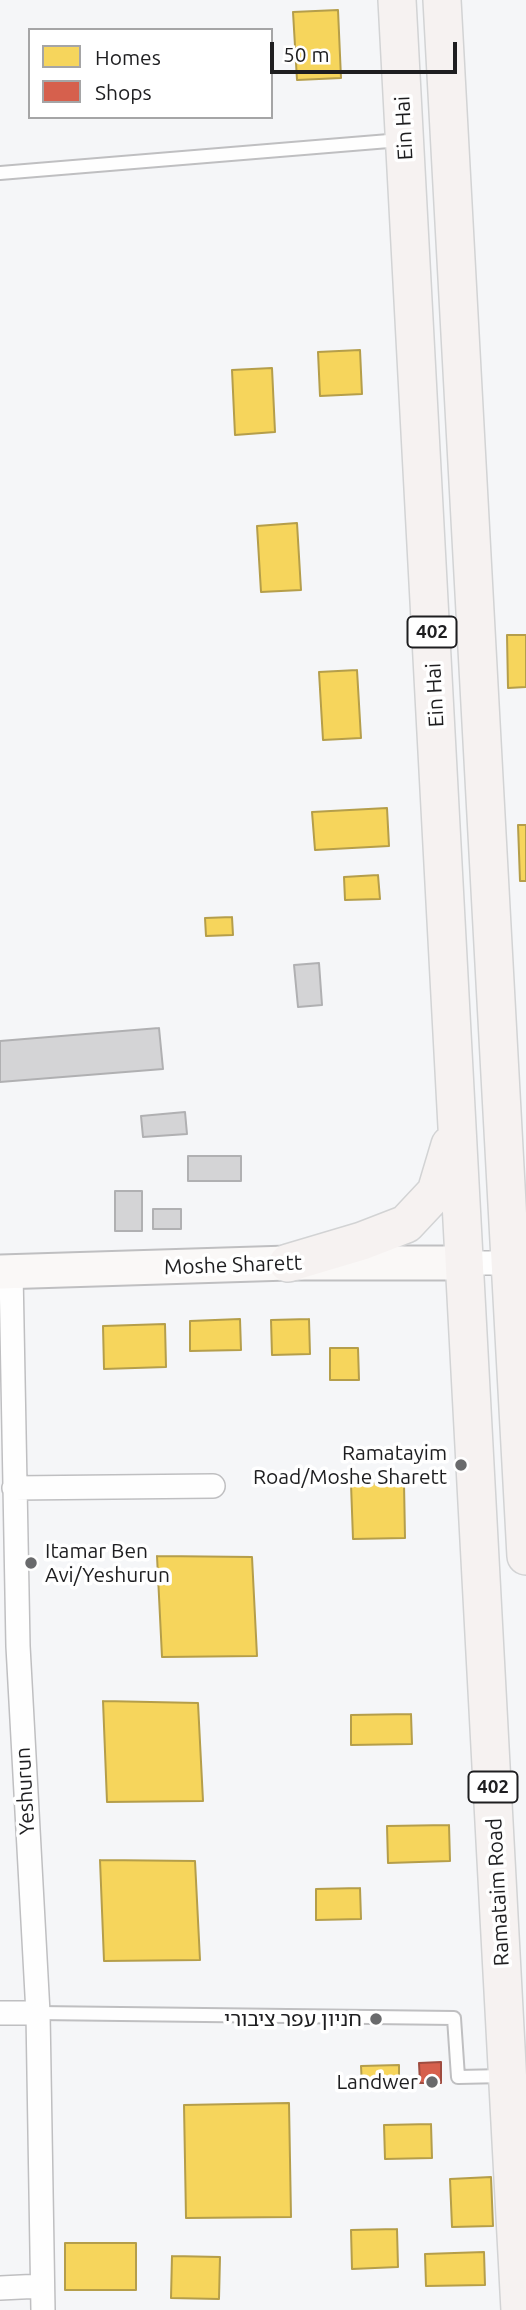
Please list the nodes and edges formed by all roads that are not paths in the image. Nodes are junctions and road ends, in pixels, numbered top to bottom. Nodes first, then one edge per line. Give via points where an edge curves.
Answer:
1 (397, 0) edge
2 (442, 0) edge
3 (405, 140) junction
4 (0, 173) edge
5 (458, 1117) junction
6 (288, 1263) junction
7 (466, 1263) junction
8 (518, 1263) edge
9 (5, 1272) edge
10 (213, 1486) dead end
11 (15, 1488) junction
12 (526, 1556) edge
13 (9, 1646) edge
14 (0, 2013) edge
15 (38, 2013) junction
16 (508, 2076) junction
17 (42, 2286) junction
18 (0, 2288) edge
19 (43, 2310) edge
20 (520, 2310) edge

1 - 3 main road, Ein Hai / 402
2 - 8 main road, 402
3 - 4 lane
3 - 5 main road, Ein Hai / 402
5 - 6 main road via 436,1192 406,1224
5 - 7 main road, Ein Hai / 402
6 - 7 street, Moshe Sharett
6 - 9 street, Moshe Sharett
7 - 8 street
7 - 16 main road, Ramataim Road / 402
8 - 12 main road, 402
9 - 11 street, Yeshurun
10 - 11 street
11 - 13 street, Yeshurun
13 - 15 street, Yeshurun
14 - 15 street
15 - 16 lane via 454,2018 458,2077
15 - 17 street, Yeshurun
16 - 20 main road, Ramataim Road / 402
17 - 18 street
17 - 19 street, Yeshurun

